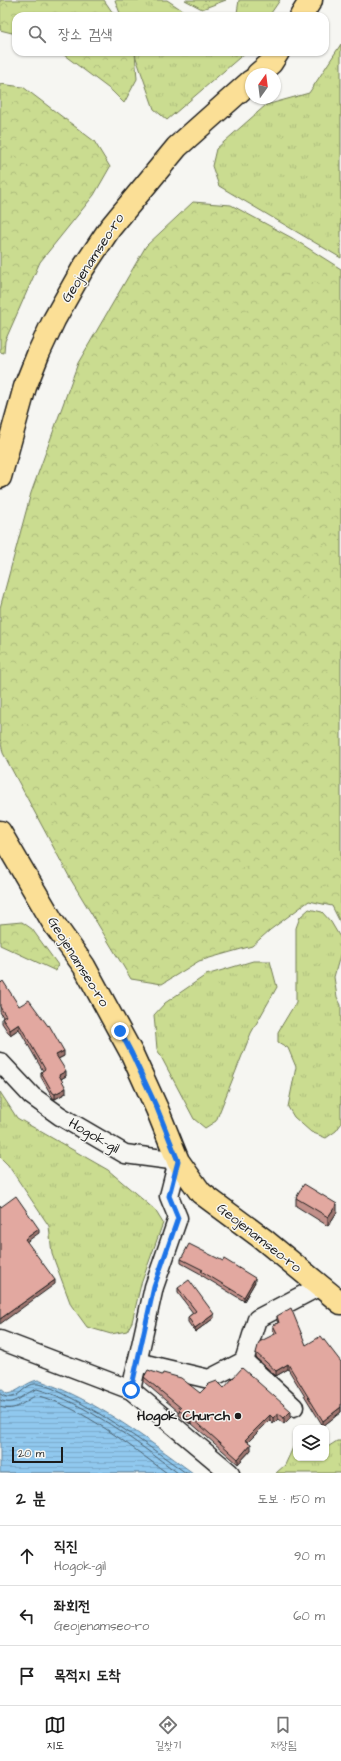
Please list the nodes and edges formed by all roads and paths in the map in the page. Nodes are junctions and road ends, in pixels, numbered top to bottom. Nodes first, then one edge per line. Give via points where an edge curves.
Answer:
1 (311, 0) edge
2 (304, 12) edge
3 (275, 56) edge
4 (265, 68) edge
5 (245, 86) edge
6 (0, 477) edge
7 (0, 832) edge
8 (0, 1062) edge
9 (178, 1161) junction
10 (320, 1286) junction
11 (341, 1303) edge
12 (0, 1340) edge
13 (244, 1361) junction
14 (137, 1362) junction
15 (131, 1390) junction
16 (294, 1407) dead end
17 (230, 1473) edge

1 - 2 main road
3 - 4 main road
5 - 6 main road, Geojenamseo-ro via 177,147 110,228 82,270 54,320 25,387
7 - 9 main road, Geojenamseo-ro via 54,924 84,966 132,1054
8 - 9 street, Hogok-gil via 32,1096 60,1116 125,1154
9 - 10 main road, Geojenamseo-ro via 201,1193 264,1239
9 - 14 street via 169,1196 178,1218 154,1287
10 - 11 main road, Geojenamseo-ro
10 - 13 street via 257,1319
12 - 15 street
13 - 14 street via 209,1379
13 - 16 street
14 - 15 street
15 - 17 street

